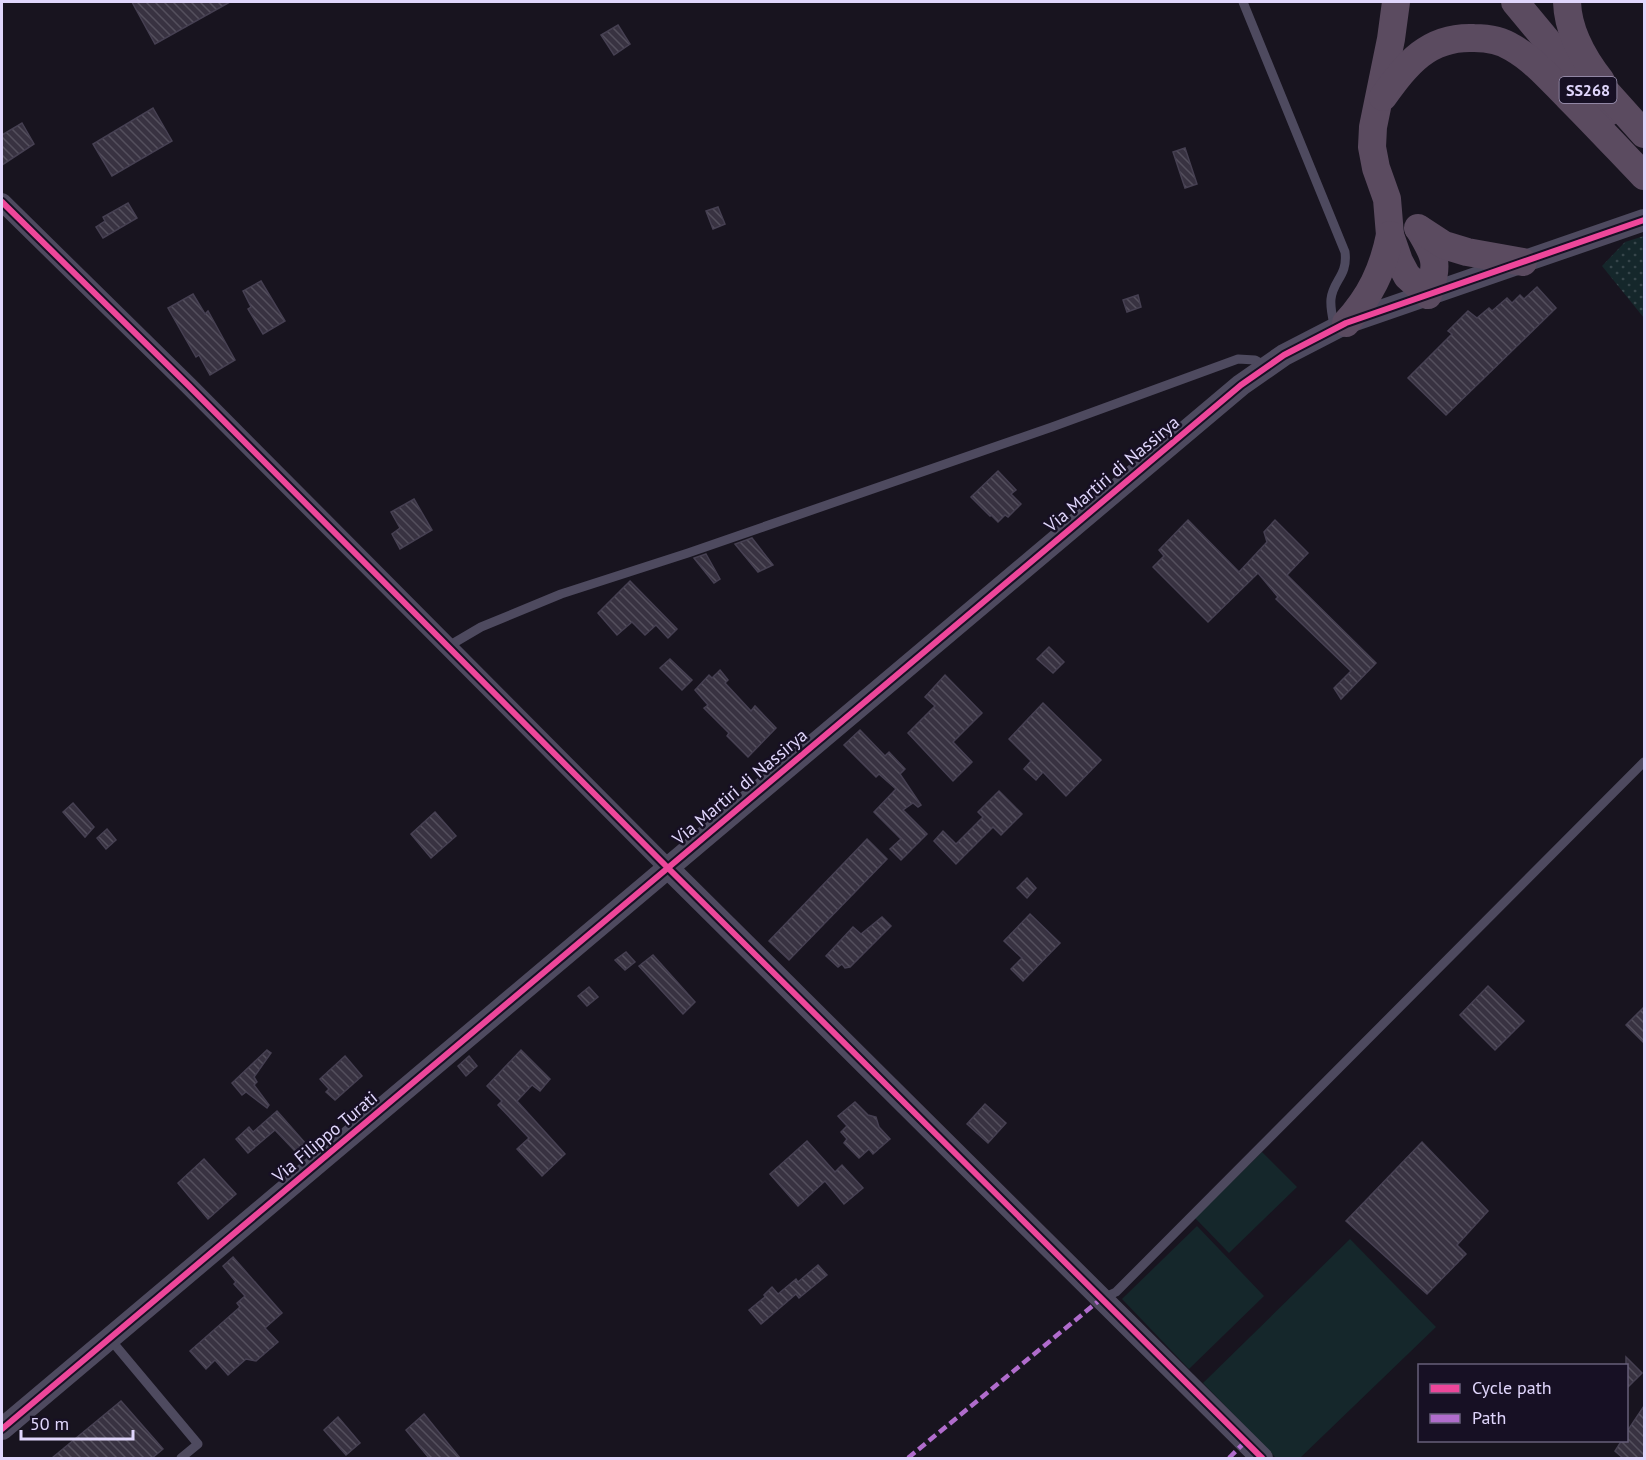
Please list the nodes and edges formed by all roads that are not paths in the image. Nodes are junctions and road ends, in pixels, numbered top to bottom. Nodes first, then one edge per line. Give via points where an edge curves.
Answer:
1 (1243, 2) edge
2 (1396, 2) edge
3 (1568, 2) edge
4 (1524, 11) edge
5 (1378, 104) junction
6 (1636, 125) edge
7 (1644, 159) edge
8 (1644, 176) edge
9 (1386, 199) junction
10 (2, 202) edge
11 (1644, 220) edge
12 (1419, 229) junction
13 (1390, 235) junction
14 (1523, 262) junction
15 (1428, 295) junction
16 (1341, 326) junction
17 (1266, 366) junction
18 (447, 647) junction
19 (1644, 762) edge
20 (668, 868) junction
21 (1101, 1299) junction
22 (109, 1338) junction
23 (2, 1429) edge
24 (181, 1458) edge
25 (1262, 1458) edge

1 - 16 lane via 1345,252 1346,264 1331,298 1331,311
2 - 5 highway
3 - 6 highway via 1582,54
4 - 6 highway, SS268
4 - 7 highway, SS268
5 - 8 highway via 1405,68 1427,49 1466,38 1501,42 1544,73
5 - 9 highway via 1372,147
9 - 12 highway
9 - 13 highway
10 - 18 street
11 - 14 street, Via Martiri di Nassirya
12 - 14 highway via 1444,245
12 - 15 highway via 1436,264
13 - 15 highway via 1407,276
13 - 16 highway via 1380,271 1363,304
14 - 15 street, Via Martiri di Nassirya
15 - 16 street, Via Martiri di Nassirya
16 - 17 street, Via Martiri di Nassirya
17 - 18 lane via 1255,360 1238,359 1052,427 561,594 481,627
17 - 20 street, Via Martiri di Nassirya
18 - 20 street
19 - 21 lane via 1116,1292
20 - 21 street
20 - 22 street, Via Filippo Turati
21 - 25 street
22 - 23 street, Via Filippo Turati
22 - 24 lane via 198,1444

